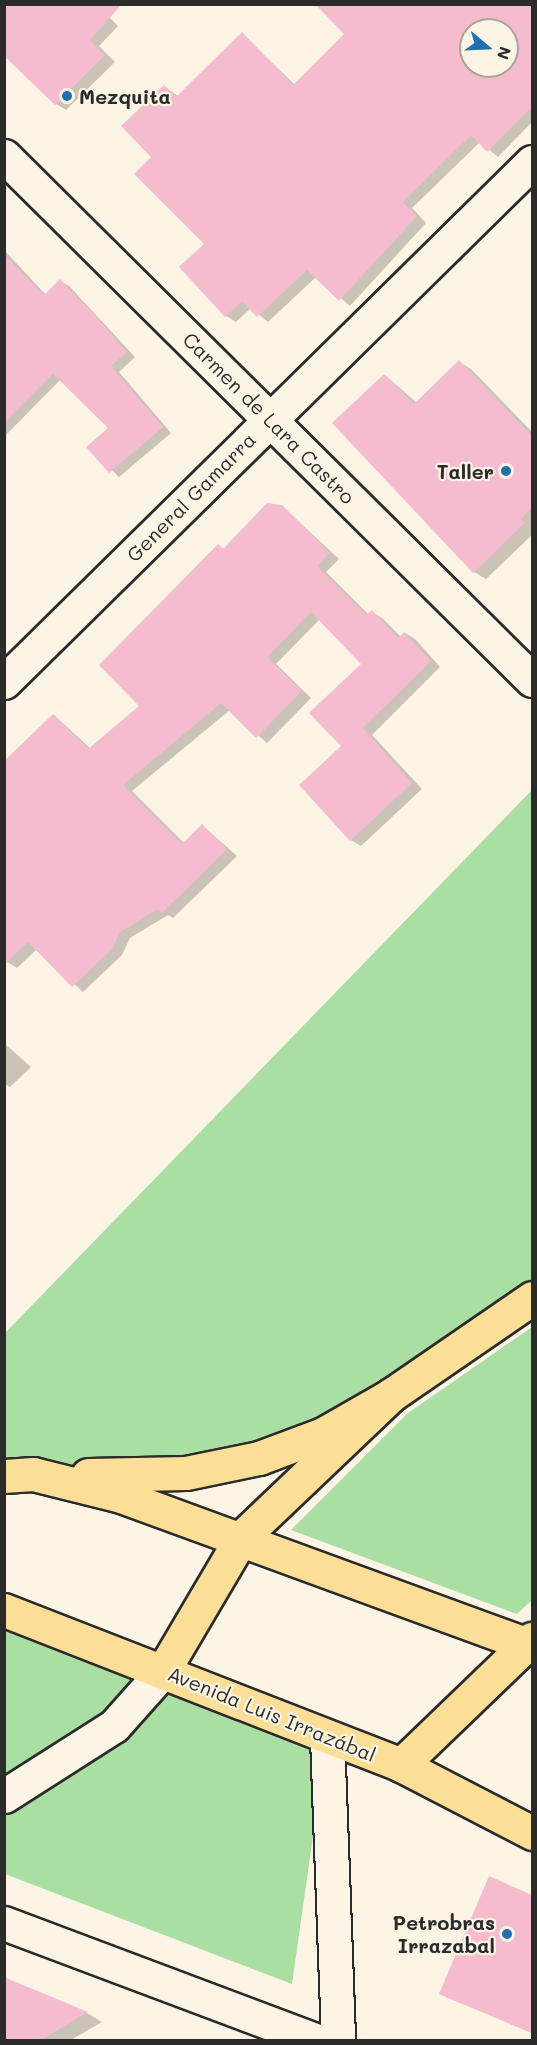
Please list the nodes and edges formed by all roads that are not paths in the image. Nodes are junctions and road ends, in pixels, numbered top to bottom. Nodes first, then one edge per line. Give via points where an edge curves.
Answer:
1 (4, 156) edge
2 (532, 162) edge
3 (270, 419) junction
4 (532, 680) edge
5 (4, 681) edge
6 (532, 1298) edge
7 (391, 1395) junction
8 (19, 1475) edge
9 (242, 1537) junction
10 (4, 1610) edge
11 (531, 1643) edge
12 (164, 1671) junction
13 (327, 1737) junction
14 (402, 1765) junction
15 (4, 1796) edge
16 (532, 1833) edge
17 (4, 1923) edge
18 (315, 2040) edge
19 (338, 2040) edge

1 - 3 street, Carmen de Lara Castro
2 - 3 street, General Gamarra
3 - 4 street, Carmen de Lara Castro
3 - 5 street, General Gamarra
6 - 7 main road
7 - 8 main road via 322,1434 259,1458 186,1473
7 - 9 main road
8 - 9 main road via 94,1487
9 - 11 main road
9 - 12 main road
10 - 12 main road, Avenida Luis Irrazábal
11 - 14 main road
12 - 13 main road, Avenida Luis Irrazábal
12 - 15 street via 114,1726
13 - 14 main road, Avenida Luis Irrazábal
13 - 19 street
14 - 16 main road, Avenida Luis Irrazábal
17 - 18 street

